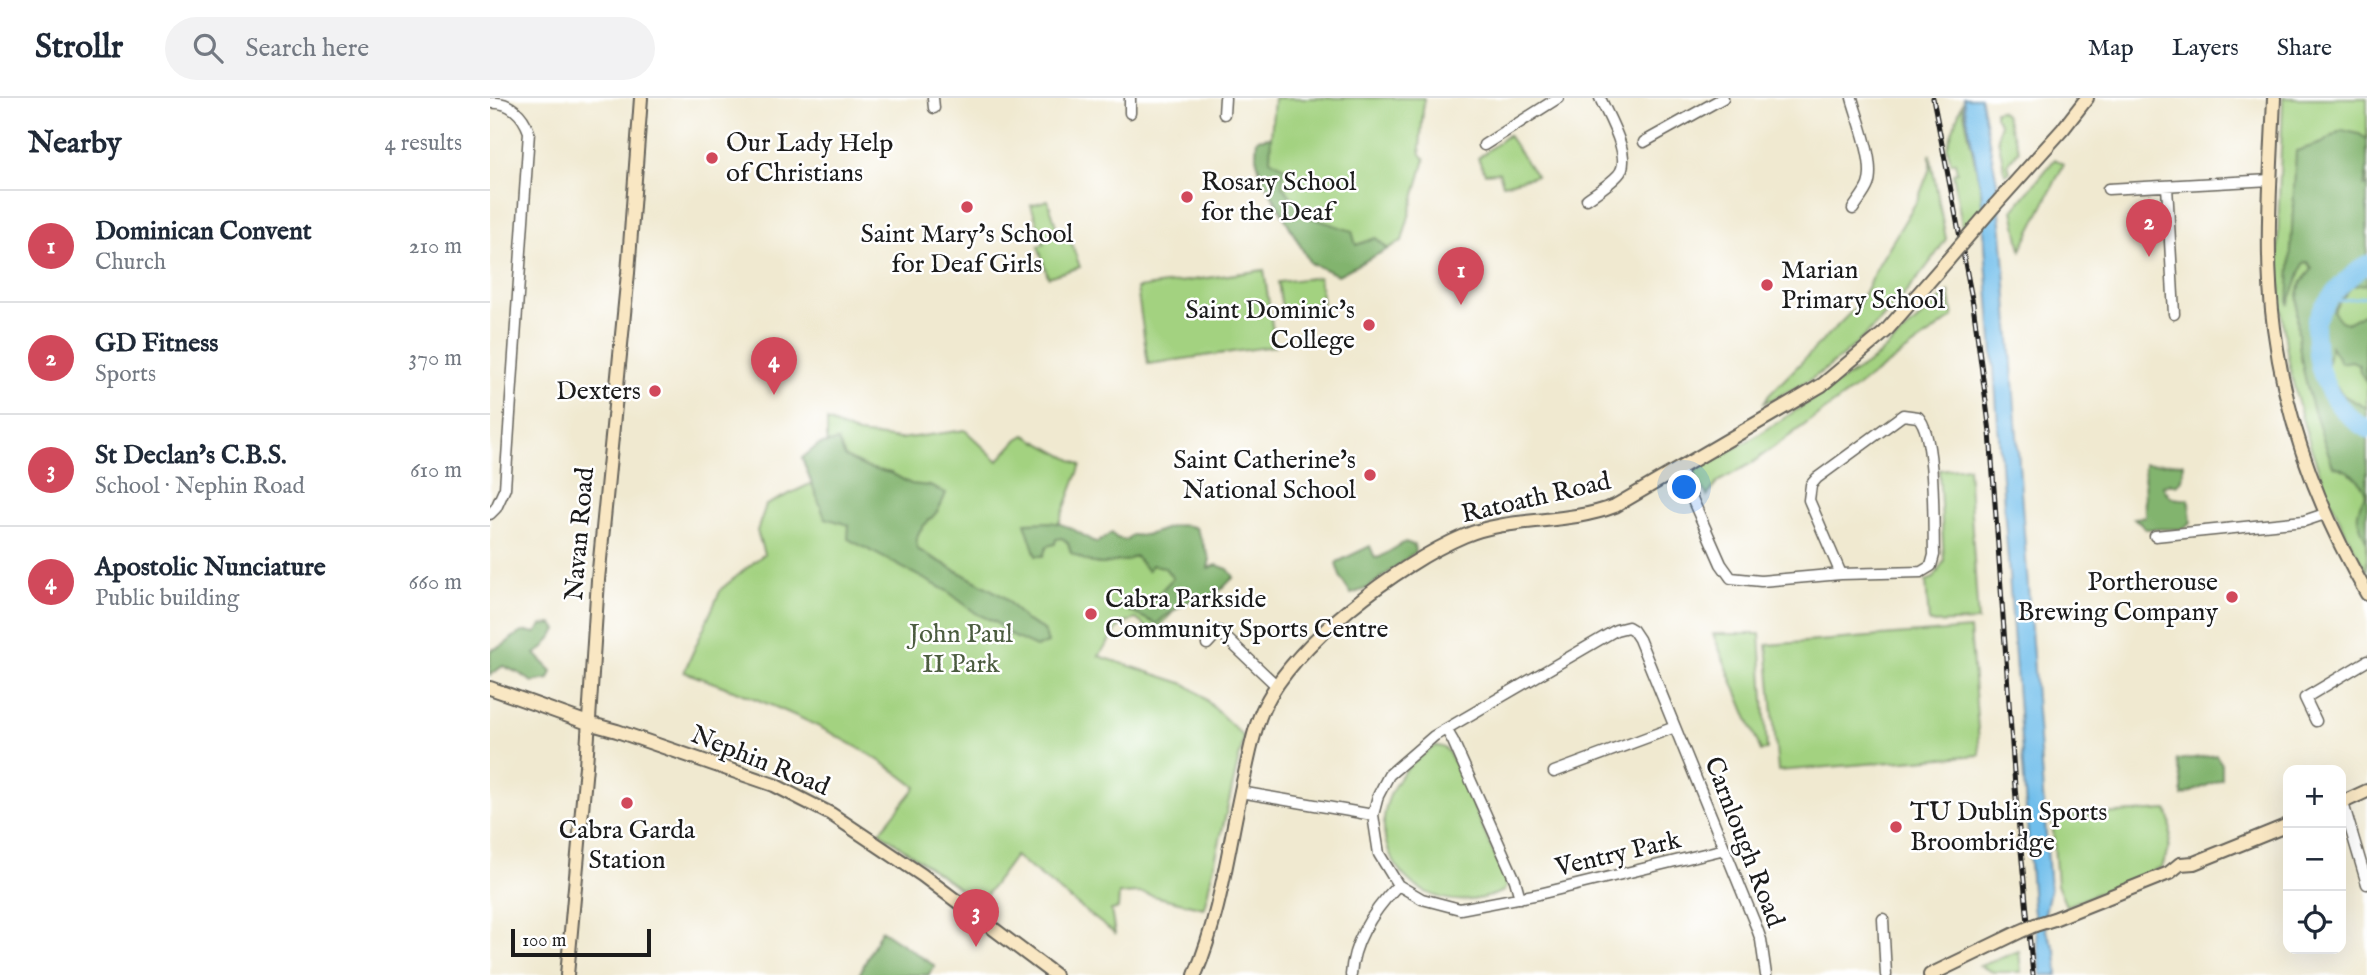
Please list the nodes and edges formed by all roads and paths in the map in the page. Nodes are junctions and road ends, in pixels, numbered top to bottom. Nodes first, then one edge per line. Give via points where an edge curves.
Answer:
1 (641, 98) edge
2 (1130, 98) edge
3 (1225, 98) edge
4 (1558, 98) edge
5 (1600, 98) edge
6 (1723, 98) edge
7 (1852, 98) edge
8 (2087, 98) edge
9 (2274, 98) edge
10 (490, 103) edge
11 (1130, 113) dead end
12 (1224, 114) dead end
13 (1644, 142) dead end
14 (1484, 145) dead end
15 (2270, 180) junction
16 (2167, 186) junction
17 (2108, 189) dead end
18 (1587, 199) dead end
19 (1853, 209) dead end
20 (2174, 314) dead end
21 (1679, 469) junction
22 (490, 514) edge
23 (2325, 514) junction
24 (2155, 536) dead end
25 (1841, 574) junction
26 (2367, 594) edge
27 (1207, 644) dead end
28 (2367, 661) edge
29 (1277, 686) junction
30 (490, 688) edge
31 (2316, 721) dead end
32 (588, 723) junction
33 (1675, 727) junction
34 (1446, 729) junction
35 (1554, 772) dead end
36 (2367, 791) edge
37 (1240, 792) junction
38 (2346, 801) edge
39 (1373, 816) junction
40 (2346, 816) edge
41 (2283, 827) edge
42 (1725, 849) junction
43 (2367, 884) edge
44 (1398, 885) junction
45 (1520, 898) junction
46 (1882, 919) dead end
47 (567, 975) edge
48 (1055, 975) edge
49 (1195, 975) edge
50 (1351, 975) edge
51 (1766, 975) edge
52 (1886, 975) edge
53 (1930, 975) edge

1 - 32 main road, Navan Road
2 - 11 street
3 - 12 street
4 - 14 street
5 - 18 street via 1624,162 1620,174
6 - 13 street
7 - 19 street via 1870,175
8 - 21 main road, Ratoath Road, bridge via 1885,332 1822,385
9 - 15 main road
10 - 22 street via 517,112 529,132 505,488
15 - 16 street
15 - 23 main road via 2277,348 2300,447
16 - 17 street
16 - 20 street
21 - 25 street via 1731,578 1761,581
21 - 29 main road, Ratoath Road via 1599,512 1486,529 1447,544 1362,599
23 - 24 street via 2304,521
23 - 26 main road
25 - 25 street via 1921,572 1931,566 1930,458 1926,428 1918,417 1903,415 1811,485 1810,500
27 - 29 street via 1219,631
28 - 31 street via 2305,698
29 - 37 main road, Ratoath Road via 1264,708
30 - 32 main road, Nephin Road
32 - 47 main road, Navan Road
32 - 48 main road, Nephin Road via 774,785 831,814 922,875
33 - 34 street, Carnlough Road via 1639,639 1628,627
33 - 35 street
33 - 42 street, Carnlough Road
34 - 39 street via 1389,775
34 - 45 street
36 - 38 main road
37 - 39 street
37 - 49 main road, Ratoath Road via 1218,902
39 - 44 street via 1379,854
40 - 43 street
41 - 53 main road, bridge via 2194,863 2180,864 2169,873 2017,933
42 - 45 street, Ventry Park
42 - 51 street, Carnlough Road via 1761,940
44 - 45 street, Ventry Park via 1422,899 1460,909
44 - 50 street via 1355,947
46 - 52 street

